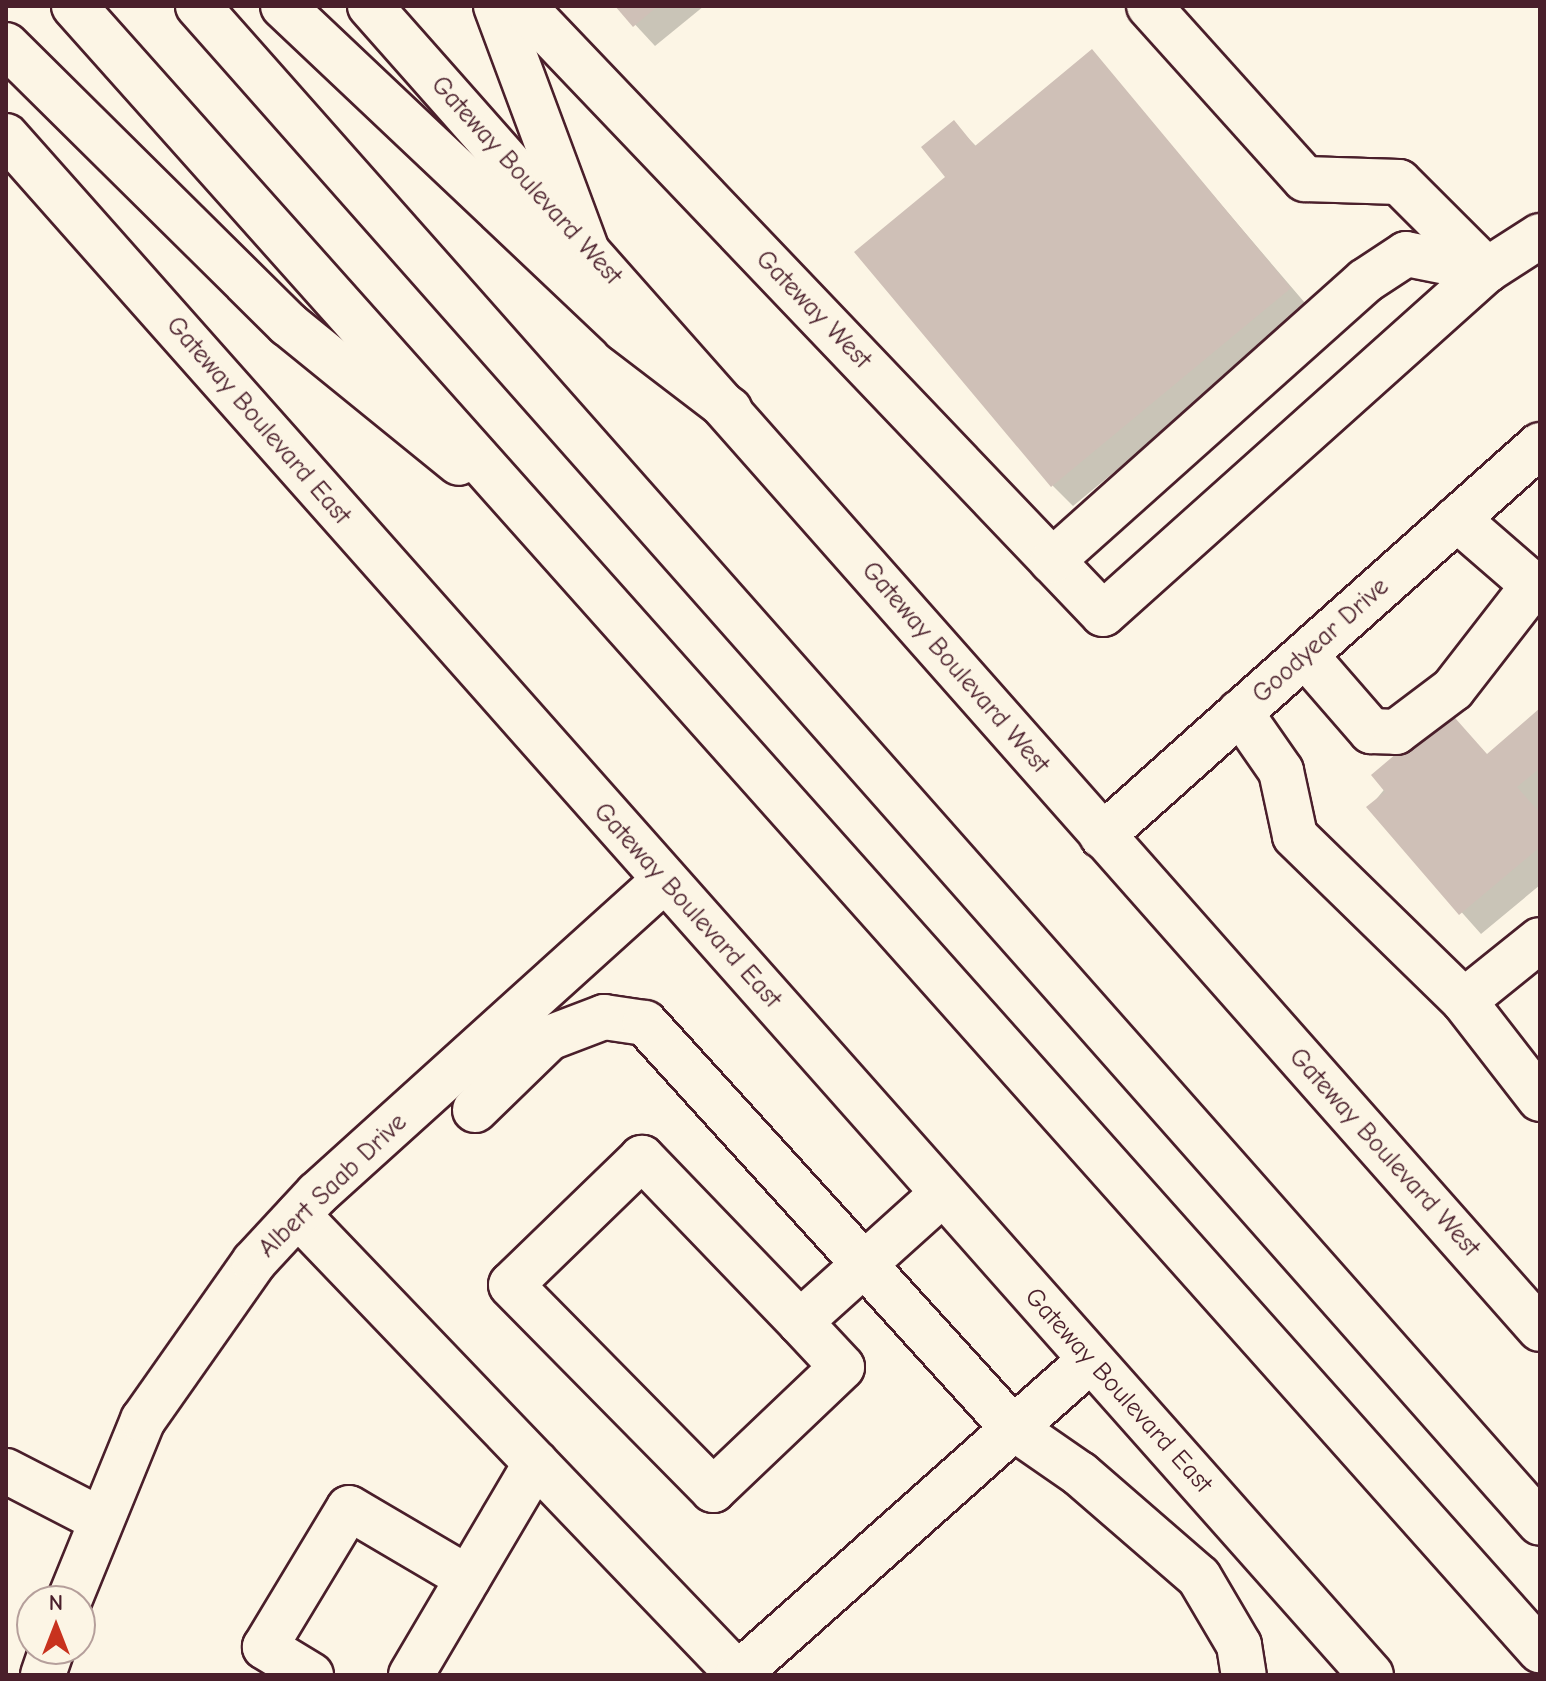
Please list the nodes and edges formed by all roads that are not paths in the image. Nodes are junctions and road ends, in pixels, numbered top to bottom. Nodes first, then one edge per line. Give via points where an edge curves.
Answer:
1 (74, 6) edge
2 (198, 6) edge
3 (283, 6) edge
4 (370, 6) edge
5 (496, 6) edge
6 (523, 6) edge
7 (1149, 6) edge
8 (6, 45) edge
9 (6, 136) edge
10 (1540, 236) edge
11 (586, 248) junction
12 (1487, 270) junction
13 (730, 410) junction
14 (1535, 460) edge
15 (529, 513) junction
16 (1457, 519) junction
17 (1052, 561) junction
18 (1538, 592) edge
19 (1305, 655) junction
20 (1240, 712) junction
21 (1102, 836) junction
22 (664, 880) junction
23 (1540, 940) edge
24 (1464, 1001) junction
25 (1540, 1099) edge
26 (475, 1110) dead end
27 (1540, 1129) edge
28 (942, 1194) junction
29 (298, 1215) junction
30 (869, 1262) junction
31 (800, 1322) junction
32 (1540, 1329) edge
33 (1090, 1360) junction
34 (1012, 1427) junction
35 (536, 1463) junction
36 (6, 1471) edge
37 (99, 1519) junction
38 (1540, 1523) edge
39 (468, 1578) junction
40 (75, 1585) edge
41 (1540, 1650) edge
42 (738, 1674) edge
43 (311, 1675) edge
44 (411, 1675) edge
45 (1244, 1675) edge
46 (1371, 1675) edge

1 - 15 main road
2 - 38 main road
3 - 13 main road via 624,329
4 - 11 main road, Gateway Boulevard West
5 - 11 main road
6 - 17 main road, Gateway West
7 - 12 main road via 1305,179 1399,182
8 - 15 main road via 288,324 384,408
9 - 22 main road, Gateway Boulevard East
10 - 12 main road
11 - 13 main road, Gateway Boulevard West
12 - 17 main road via 1406,254 1365,281
12 - 17 main road, Gateway West via 1103,614
13 - 21 main road, Gateway Boulevard West
14 - 16 main road, Goodyear Drive
15 - 41 main road
16 - 18 main road
16 - 19 main road, Goodyear Drive
18 - 19 main road via 1453,689 1396,732 1371,731
19 - 20 main road, Goodyear Drive
20 - 21 main road, Goodyear Drive
20 - 24 main road via 1281,771 1289,824
21 - 32 main road, Gateway Boulevard West
22 - 28 main road, Gateway Boulevard East
22 - 29 main road, Albert Saab Drive
23 - 24 main road
24 - 25 main road
25 - 27 main road
26 - 30 main road via 549,1038 604,1017 645,1023
28 - 30 main road
28 - 33 main road, Gateway Boulevard East
29 - 35 main road
29 - 37 main road, Albert Saab Drive via 216,1312 143,1420
30 - 31 main road
30 - 34 main road
31 - 31 main road via 842,1367 713,1490 511,1285 642,1158
33 - 34 main road
33 - 46 main road, Gateway Boulevard East
34 - 42 main road
34 - 45 main road via 1080,1474 1199,1577 1239,1645
35 - 39 main road
35 - 42 main road
36 - 37 main road
37 - 40 main road, Albert Saab Drive
39 - 43 main road via 349,1508 265,1647
39 - 44 main road

